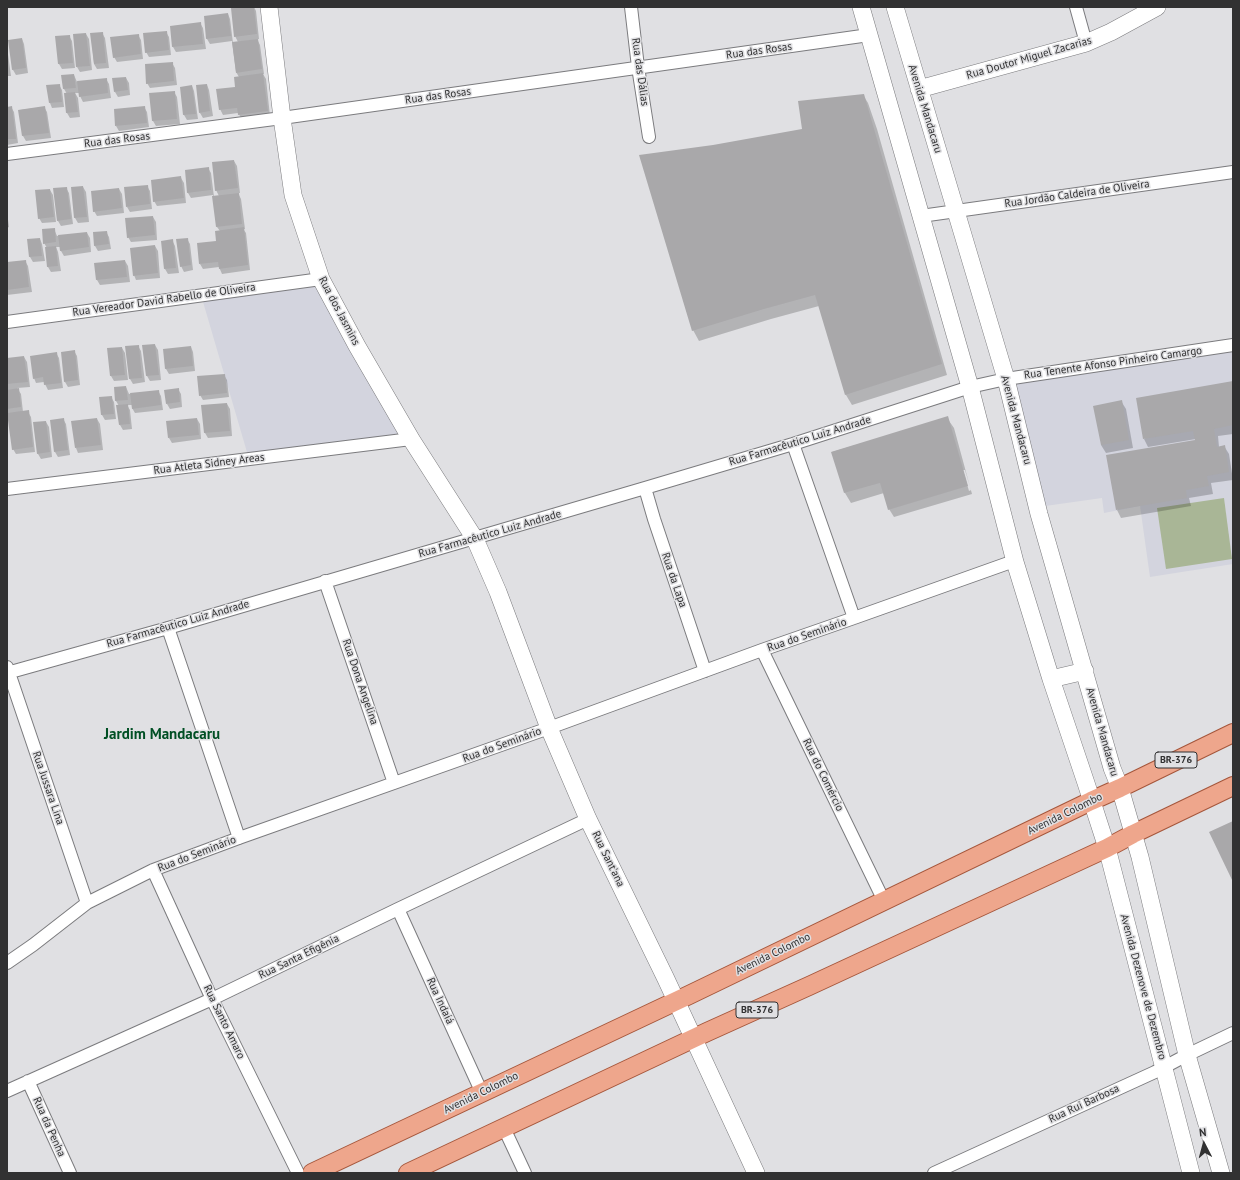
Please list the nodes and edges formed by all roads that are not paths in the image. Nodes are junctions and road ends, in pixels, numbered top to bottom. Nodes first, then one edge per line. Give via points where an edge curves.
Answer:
1 (270, 7) edge
2 (631, 7) edge
3 (861, 7) edge
4 (895, 7) edge
5 (1076, 7) edge
6 (1157, 7) edge
7 (869, 35) junction
8 (1086, 43) junction
9 (638, 68) junction
10 (919, 89) junction
11 (282, 118) junction
12 (649, 137) dead end
13 (7, 154) edge
14 (1233, 172) edge
15 (956, 210) junction
16 (921, 216) junction
17 (321, 279) junction
18 (7, 322) edge
19 (1233, 345) edge
20 (1006, 379) junction
21 (970, 387) junction
22 (411, 439) junction
23 (793, 444) junction
24 (645, 488) junction
25 (7, 489) edge
26 (475, 539) junction
27 (1014, 561) junction
28 (326, 581) junction
29 (854, 618) junction
30 (168, 628) junction
31 (762, 650) junction
32 (8, 671) edge
33 (1085, 671) junction
34 (705, 672) junction
35 (1051, 679) junction
36 (549, 728) junction
37 (1233, 732) edge
38 (394, 783) junction
39 (1233, 786) edge
40 (1120, 788) junction
41 (1091, 801) junction
42 (588, 819) junction
43 (1133, 834) junction
44 (239, 838) junction
45 (1107, 848) junction
46 (153, 870) junction
47 (884, 901) junction
48 (87, 903) junction
49 (398, 909) junction
50 (7, 962) edge
51 (212, 1000) junction
52 (676, 1001) junction
53 (1233, 1033) edge
54 (693, 1038) junction
55 (1187, 1055) junction
56 (1164, 1068) junction
57 (28, 1081) junction
58 (7, 1091) edge
59 (482, 1093) junction
60 (504, 1128) junction
61 (70, 1173) edge
62 (298, 1173) edge
63 (312, 1173) edge
64 (408, 1173) edge
65 (525, 1173) edge
66 (756, 1173) edge
67 (934, 1173) edge
68 (1191, 1173) edge
69 (1221, 1173) edge

1 - 11 main road, Rua dos Jasmins
2 - 9 street, Rua das Dálias
3 - 7 main road
4 - 10 main road, Avenida Mandacaru
5 - 8 street
6 - 8 main road, Rua Doutor Miguel Zacarias
7 - 9 street, Rua das Rosas
7 - 16 main road
8 - 10 main road, Rua Doutor Miguel Zacarias
9 - 11 street, Rua das Rosas
9 - 12 street, Rua das Dálias
10 - 15 main road, Avenida Mandacaru
11 - 13 street, Rua das Rosas
11 - 17 main road, Rua dos Jasmins via 293,195
14 - 15 street, Rua Jordão Caldeira de Oliveira
15 - 16 street, Rua Jordão Caldeira de Oliveira
15 - 20 main road, Avenida Mandacaru
16 - 21 main road
17 - 18 street, Rua Vereador David Rabello de Oliveira
17 - 22 main road, Rua dos Jasmins
19 - 20 street, Rua Tenente Afonso Pinheiro Camargo
20 - 21 street, Rua Tenente Afonso Pinheiro Camargo
20 - 33 main road, Avenida Mandacaru via 1039,514
21 - 23 street, Rua Farmacêutico Luiz Andrade
21 - 27 main road
22 - 25 street, Rua Atleta Sidney Areas
22 - 26 main road, Rua dos Jasmins
23 - 24 street, Rua Farmacêutico Luiz Andrade
23 - 29 street
24 - 26 street, Rua Farmacêutico Luiz Andrade
24 - 34 street, Rua da Lapa
26 - 28 street, Rua Farmacêutico Luiz Andrade
26 - 36 main road, Rua Sant'ana via 498,592
27 - 29 street, Rua do Seminário
27 - 35 main road
28 - 30 street, Rua Farmacêutico Luiz Andrade
28 - 38 street, Rua Dona Angelina
29 - 31 street, Rua do Seminário
30 - 32 street, Rua Farmacêutico Luiz Andrade
30 - 44 street
31 - 34 street, Rua do Seminário
31 - 47 street, Rua do Comércio
32 - 48 street, Rua Jussara Lina
33 - 35 main road
33 - 40 main road, Avenida Mandacaru
34 - 36 street, Rua do Seminário
35 - 41 main road
36 - 38 street, Rua do Seminário
36 - 42 main road, Rua Sant'ana
37 - 40 main road, Avenida Colombo / BR-376
38 - 44 street, Rua do Seminário
39 - 43 main road, BR-376
40 - 41 main road, Avenida Colombo / BR-376
40 - 43 main road, Avenida Mandacaru
41 - 45 main road, Avenida Dezenove de Dezembro
41 - 47 main road, Avenida Colombo / BR-376
42 - 49 street, Rua Santa Efigênia
42 - 52 main road, Rua Sant'ana
43 - 45 main road, BR-376
43 - 55 main road
44 - 46 street, Rua do Seminário
45 - 54 main road, BR-376
45 - 56 main road, Avenida Dezenove de Dezembro
46 - 48 street, Rua do Seminário
46 - 51 street, Rua Santo Amaro
47 - 52 main road, Avenida Colombo / BR-376
48 - 50 street, Rua do Seminário
49 - 51 street, Rua Santa Efigênia
49 - 59 street, Rua Indaiá
51 - 57 street, Rua Santa Efigênia
51 - 62 street, Rua Santo Amaro
52 - 54 main road, Rua Sant'ana
52 - 59 main road, Avenida Colombo / BR-376
53 - 55 street, Rua Rui Barbosa
54 - 60 main road, BR-376
54 - 66 main road, Rua Sant'ana
55 - 56 street, Rua Rui Barbosa
55 - 69 main road
56 - 67 street, Rua Rui Barbosa
56 - 68 main road, Avenida Dezenove de Dezembro
57 - 58 street, Rua Santa Efigênia
57 - 61 street, Rua da Penha
59 - 63 main road, Avenida Colombo / BR-376
60 - 64 main road, BR-376
60 - 65 street

